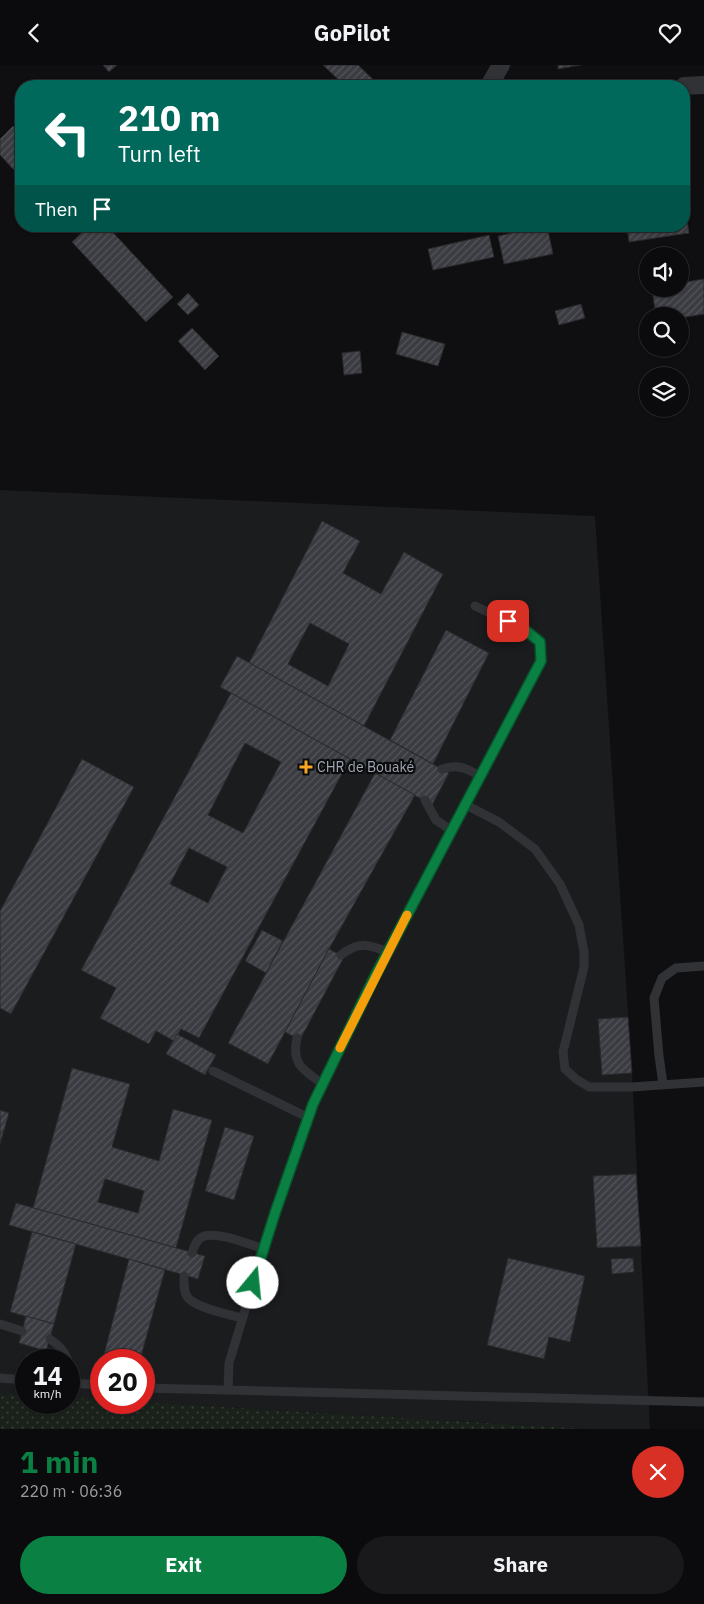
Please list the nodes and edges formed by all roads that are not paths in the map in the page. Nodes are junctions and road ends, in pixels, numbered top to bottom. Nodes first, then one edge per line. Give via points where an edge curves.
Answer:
1 (501, 65) edge
2 (492, 80) edge
3 (704, 85) edge
4 (690, 86) edge
5 (475, 606) dead end
6 (442, 769) dead end
7 (480, 777) junction
8 (425, 801) dead end
9 (464, 804) junction
10 (451, 830) junction
11 (388, 952) junction
12 (341, 955) dead end
13 (704, 966) edge
14 (297, 1038) dead end
15 (213, 1071) dead end
16 (704, 1081) edge
17 (323, 1084) junction
18 (663, 1084) junction
19 (307, 1117) junction
20 (264, 1249) junction
21 (192, 1253) dead end
22 (184, 1276) dead end
23 (242, 1318) junction
24 (0, 1324) edge
25 (22, 1331) dead end
26 (50, 1339) dead end
27 (61, 1349) edge
28 (0, 1378) edge
29 (15, 1379) edge
30 (155, 1388) edge
31 (228, 1391) junction
32 (704, 1402) edge

1 - 2 street
3 - 4 street
5 - 7 lane via 524,629 540,642 541,661
6 - 7 lane via 454,765
7 - 9 lane
8 - 10 lane via 436,820
9 - 10 lane
9 - 18 lane via 499,822 535,849 560,884 579,925 584,967 562,1052 565,1069 589,1087
10 - 11 lane
11 - 12 lane via 371,946 353,945
11 - 17 lane
13 - 18 lane via 676,967 662,978 654,999
14 - 17 lane via 294,1051 298,1061 305,1072
15 - 19 lane
16 - 18 lane
17 - 19 lane
19 - 20 lane
20 - 21 lane via 213,1234 196,1242
20 - 23 lane
22 - 23 lane via 187,1298
23 - 31 lane via 229,1363
24 - 25 lane
26 - 27 lane
28 - 29 lane
30 - 31 lane
31 - 32 lane

